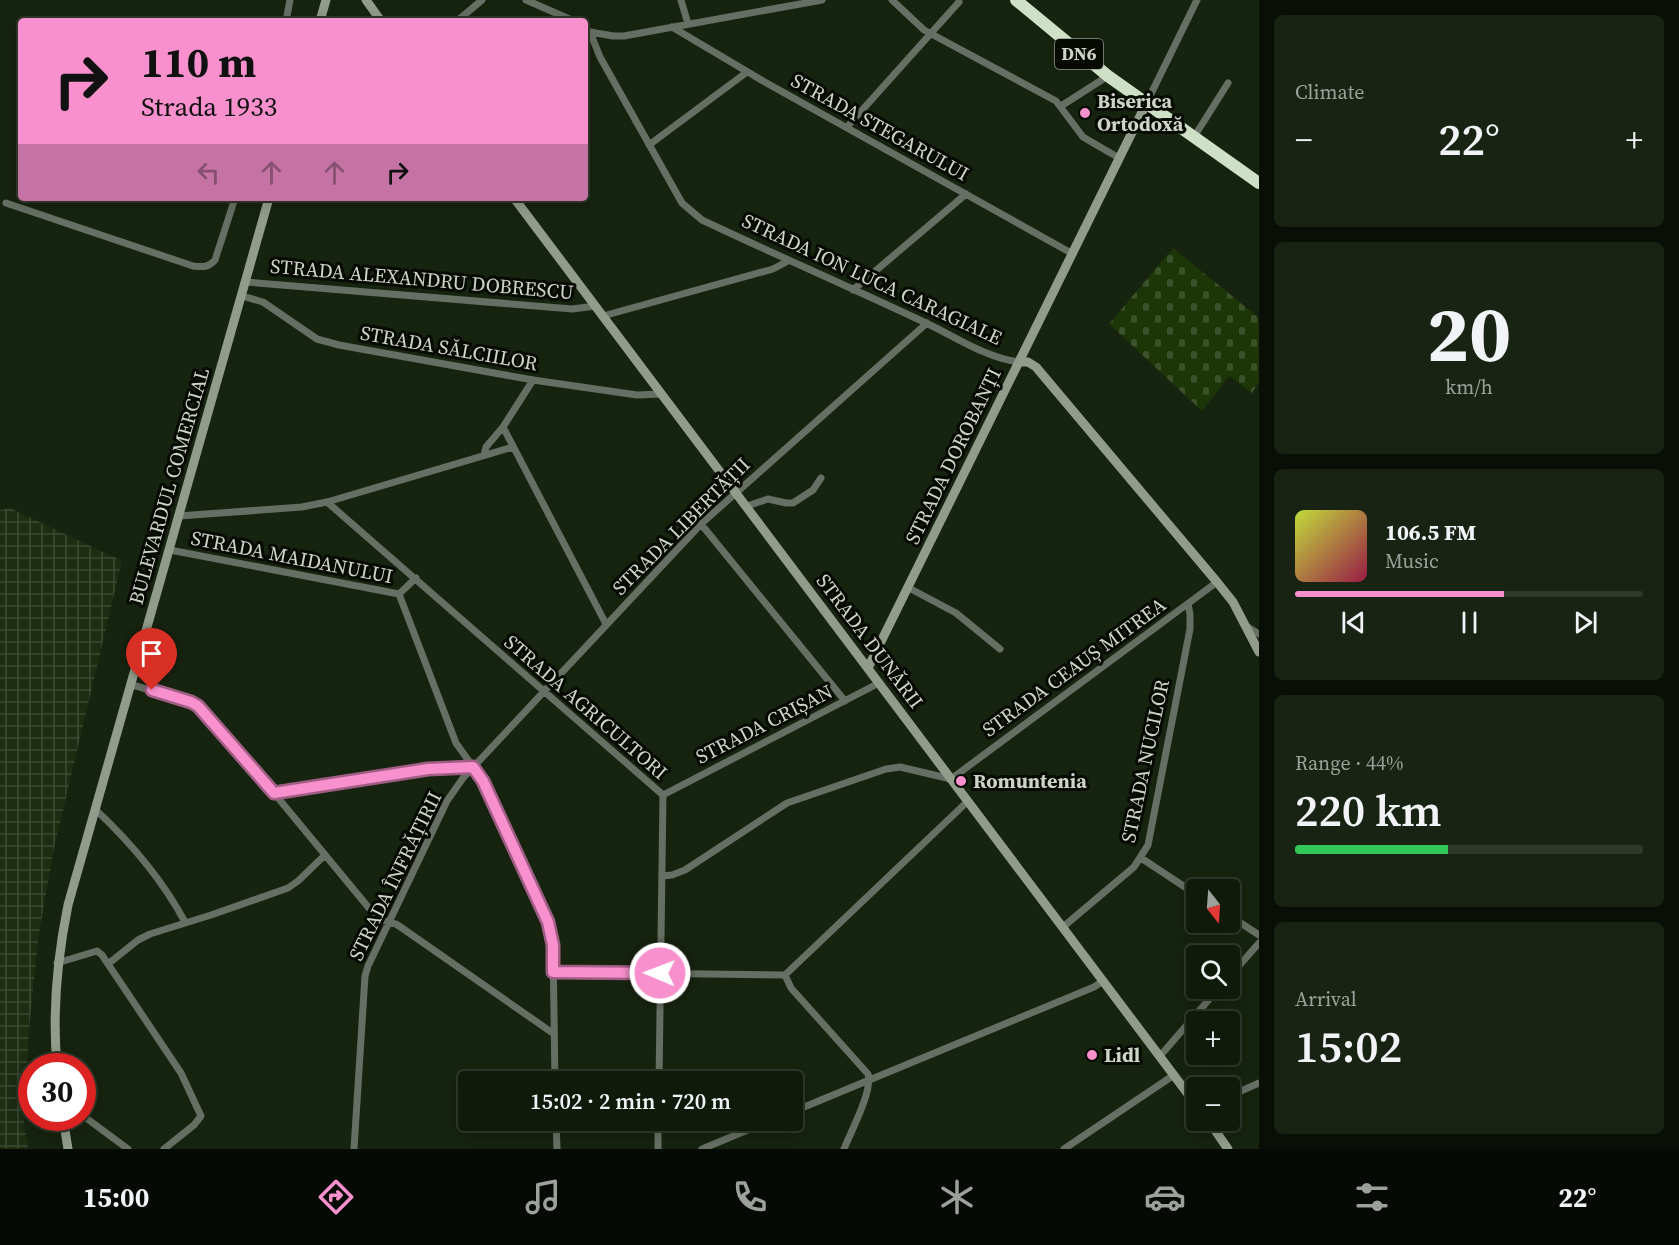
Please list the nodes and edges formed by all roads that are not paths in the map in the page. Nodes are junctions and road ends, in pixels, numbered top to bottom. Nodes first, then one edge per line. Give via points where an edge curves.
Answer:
1 (290, 0) edge
2 (326, 0) edge
3 (366, 0) edge
4 (482, 0) edge
5 (526, 0) edge
6 (681, 0) edge
7 (822, 0) edge
8 (892, 0) edge
9 (1016, 0) edge
10 (1197, 0) edge
11 (959, 2) dead end
12 (287, 18) edge
13 (321, 18) edge
14 (379, 18) edge
15 (461, 18) edge
16 (567, 18) edge
17 (688, 24) junction
18 (672, 27) junction
19 (588, 30) edge
20 (588, 32) edge
21 (930, 33) junction
22 (747, 72) junction
23 (1108, 76) junction
24 (1228, 83) dead end
25 (1146, 104) junction
26 (1061, 106) junction
27 (847, 127) junction
28 (1194, 137) junction
29 (649, 145) junction
30 (1119, 158) junction
31 (1259, 183) edge
32 (966, 194) junction
33 (234, 201) edge
34 (268, 201) edge
35 (516, 201) edge
36 (6, 203) dead end
37 (1073, 254) junction
38 (788, 261) junction
39 (246, 282) junction
40 (853, 290) junction
41 (242, 296) junction
42 (596, 306) junction
43 (603, 316) junction
44 (927, 323) junction
45 (1019, 362) junction
46 (533, 380) junction
47 (662, 394) junction
48 (503, 427) junction
49 (513, 447) junction
50 (484, 455) junction
51 (821, 478) dead end
52 (736, 492) junction
53 (327, 502) junction
54 (747, 506) junction
55 (180, 516) junction
56 (701, 524) junction
57 (170, 550) junction
58 (416, 578) junction
59 (1217, 582) junction
60 (909, 588) junction
61 (399, 594) junction
62 (1188, 604) junction
63 (606, 624) junction
64 (1245, 626) junction
65 (1259, 634) edge
66 (1000, 649) dead end
67 (1259, 652) edge
68 (868, 669) junction
69 (879, 683) junction
70 (132, 685) junction
71 (543, 690) junction
72 (845, 701) junction
73 (473, 767) junction
74 (951, 779) junction
75 (274, 793) junction
76 (663, 795) junction
77 (968, 801) junction
78 (96, 810) junction
79 (324, 855) junction
80 (1141, 858) junction
81 (662, 876) junction
82 (1186, 888) edge
83 (185, 922) junction
84 (390, 922) junction
85 (1240, 923) edge
86 (1063, 927) junction
87 (1259, 935) edge
88 (1259, 943) edge
89 (57, 963) junction
90 (108, 964) junction
91 (1240, 965) edge
92 (553, 972) junction
93 (660, 973) junction
94 (785, 975) junction
95 (1103, 981) junction
96 (1209, 999) edge
97 (554, 1034) junction
98 (56, 1053) edge
99 (1160, 1056) junction
100 (555, 1071) edge
101 (659, 1071) edge
102 (1174, 1075) junction
103 (869, 1079) junction
104 (1259, 1083) edge
105 (1186, 1091) edge
106 (1240, 1092) edge
107 (803, 1107) edge
108 (96, 1125) edge
109 (64, 1131) edge
110 (556, 1131) edge
111 (658, 1131) edge
112 (745, 1131) edge
113 (1216, 1131) edge
114 (68, 1149) edge
115 (128, 1149) edge
116 (164, 1149) edge
117 (354, 1149) edge
118 (557, 1149) edge
119 (658, 1149) edge
120 (702, 1149) edge
121 (843, 1149) edge
122 (1064, 1149) edge
123 (1228, 1149) edge

1 - 12 street
2 - 13 main road
3 - 14 main road
4 - 15 street
5 - 16 street
6 - 17 street
7 - 17 street
8 - 21 street
9 - 23 highway, DN6
10 - 25 street, STRADA DOROBANȚI
11 - 21 street
17 - 18 street
18 - 19 street via 624,36
18 - 22 street, STRADA STEGARULUI
20 - 29 street, STRADA ION LUCA CARAGIALE
21 - 26 street
21 - 27 street
22 - 27 street, STRADA STEGARULUI
22 - 29 street
23 - 25 highway, DN6
23 - 26 street
24 - 28 street
25 - 28 highway, DN6
25 - 30 main road, STRADA DOROBANȚI
26 - 30 street via 1083,137
27 - 32 street, STRADA STEGARULUI
28 - 31 highway, DN6
29 - 38 street, STRADA ION LUCA CARAGIALE via 691,212
30 - 37 main road, STRADA DOROBANȚI
32 - 37 street, STRADA STEGARULUI
32 - 40 street
33 - 36 street via 215,260 204,267
34 - 39 main road, BULEVARDUL COMERCIAL
35 - 42 main road, STRADA DUNĂRII
37 - 45 main road, STRADA DOROBANȚI
38 - 40 street, STRADA ION LUCA CARAGIALE
38 - 43 street via 773,269
39 - 41 main road, BULEVARDUL COMERCIAL
39 - 42 street, STRADA ALEXANDRU DOBRESCU via 572,309
40 - 44 street, STRADA ION LUCA CARAGIALE
41 - 46 street, STRADA SĂLCIILOR via 263,302 317,339
41 - 55 main road, BULEVARDUL COMERCIAL
42 - 43 main road, STRADA DUNĂRII
43 - 47 main road, STRADA DUNĂRII
44 - 45 street, STRADA ION LUCA CARAGIALE via 993,356
44 - 52 street, STRADA LIBERTĂȚII
45 - 59 main road, STRADA ION LUCA CARAGIALE via 1036,368
45 - 60 main road, STRADA DOROBANȚI
46 - 47 street, STRADA SĂLCIILOR via 637,395
46 - 48 street
47 - 52 main road, STRADA DUNĂRII
48 - 49 street
48 - 50 street
49 - 50 street
49 - 63 street
50 - 53 street
51 - 54 street via 813,490 793,503 768,499
52 - 54 main road, STRADA DUNĂRII
52 - 56 street, STRADA LIBERTĂȚII
53 - 55 street
53 - 58 street, STRADA AGRICULTORI
54 - 68 main road, STRADA DUNĂRII
55 - 57 main road, BULEVARDUL COMERCIAL
56 - 63 street, STRADA LIBERTĂȚII
56 - 72 street
57 - 61 street, STRADA MAIDANULUI
57 - 70 main road, BULEVARDUL COMERCIAL
58 - 61 street
58 - 71 street, STRADA AGRICULTORI
59 - 62 street, STRADA CEAUȘ MITREA
59 - 64 main road, STRADA ION LUCA CARAGIALE
60 - 66 street via 956,613
60 - 68 main road, STRADA DOROBANȚI
61 - 73 street, STRADA MAIDANULUI via 456,743
62 - 74 street, STRADA CEAUȘ MITREA
62 - 80 street, STRADA NUCILOR via 1190,629 1152,830
63 - 71 street, STRADA LIBERTĂȚII
64 - 65 street
64 - 67 main road, STRADA ION LUCA CARAGIALE
68 - 69 main road, STRADA DUNĂRII
69 - 72 street, STRADA CRIȘAN
69 - 74 main road, STRADA DUNĂRII
70 - 75 street via 198,706
70 - 78 main road, BULEVARDUL COMERCIAL
71 - 73 street, STRADA LIBERTĂȚII
71 - 76 street, STRADA AGRICULTORI
72 - 76 street, STRADA CRIȘAN
73 - 75 street via 448,767
73 - 84 street, STRADA ÎNFRĂȚIRII via 447,801
73 - 92 street, STRADA MAIDANULUI via 548,922
74 - 77 main road, STRADA DUNĂRII
74 - 81 street via 900,767 876,773 787,803 685,870
75 - 79 street
76 - 81 street, STRADA AGRICULTORI
77 - 86 main road, STRADA DUNĂRII
77 - 94 street
78 - 83 street via 141,858
78 - 89 main road, BULEVARDUL COMERCIAL via 68,905
79 - 83 street via 288,888
79 - 84 street via 378,919
80 - 82 street
80 - 86 street, STRADA NUCILOR
81 - 93 street, STRADA AGRICULTORI
83 - 90 street via 144,937
84 - 97 street
84 - 117 street, STRADA ÎNFRĂȚIRII via 365,976
85 - 87 street
86 - 95 main road, STRADA DUNĂRII
88 - 91 street
89 - 90 street via 98,951
89 - 98 main road, BULEVARDUL COMERCIAL
90 - 116 street via 181,1073 200,1110 199,1121
92 - 93 street
92 - 97 street, STRADA MAIDANULUI
93 - 94 street
93 - 101 street, STRADA AGRICULTORI
94 - 103 street via 791,988
95 - 99 main road, STRADA DUNĂRII
95 - 103 street
96 - 99 street
97 - 100 street, STRADA MAIDANULUI
99 - 102 main road, STRADA DUNĂRII
102 - 105 main road, STRADA DUNĂRII
102 - 122 street
103 - 107 street
103 - 121 street
104 - 106 street
108 - 115 street
109 - 114 main road
110 - 118 street
111 - 119 street
112 - 120 street
113 - 123 main road

